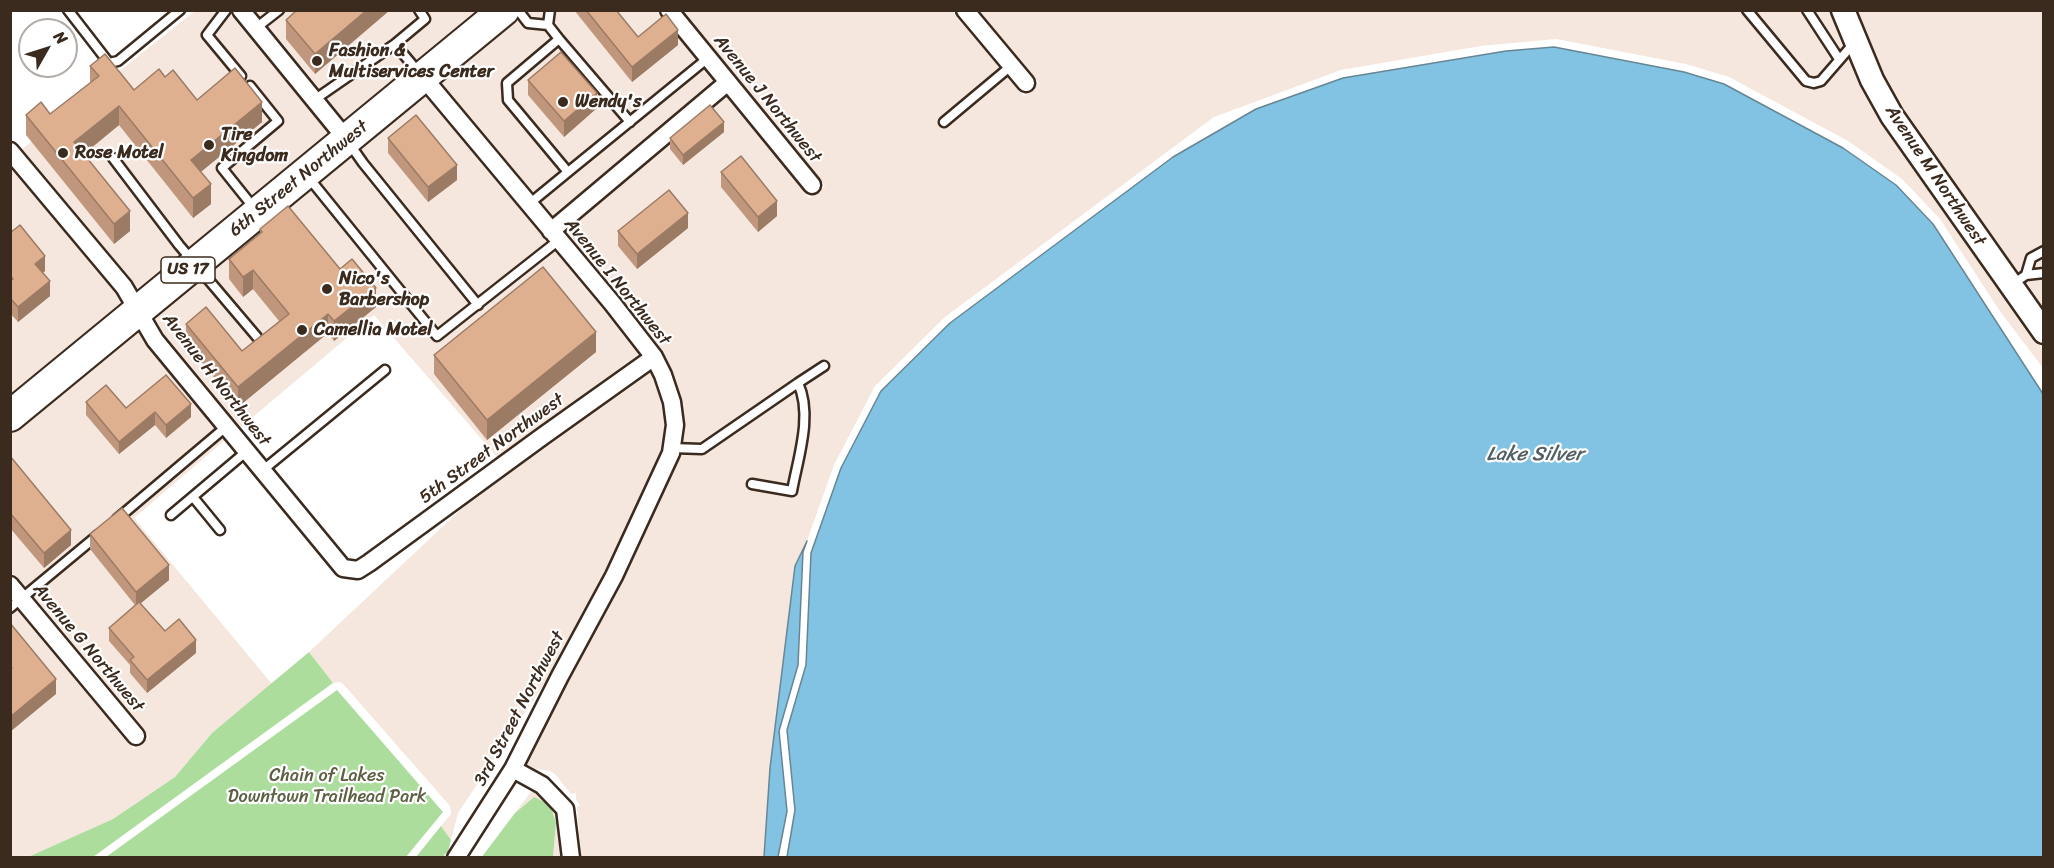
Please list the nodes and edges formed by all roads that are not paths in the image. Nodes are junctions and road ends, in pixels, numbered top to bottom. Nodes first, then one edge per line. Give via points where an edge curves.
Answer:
1 (68, 10) edge
2 (180, 10) edge
3 (226, 10) edge
4 (241, 10) edge
5 (279, 10) edge
6 (418, 10) edge
7 (504, 10) edge
8 (518, 10) edge
9 (550, 10) edge
10 (669, 10) edge
11 (965, 10) edge
12 (1748, 10) edge
13 (1807, 10) edge
14 (1843, 10) edge
15 (548, 25) junction
16 (256, 28) junction
17 (559, 39) junction
18 (1857, 40) junction
19 (395, 44) junction
20 (708, 58) junction
21 (1839, 59) junction
22 (1011, 66) junction
23 (423, 78) junction
24 (728, 82) junction
25 (1026, 83) dead end
26 (314, 100) junction
27 (630, 122) junction
28 (944, 122) dead end
29 (347, 140) junction
30 (10, 151) edge
31 (113, 159) dead end
32 (568, 172) junction
33 (306, 174) junction
34 (812, 185) dead end
35 (529, 204) junction
36 (259, 213) junction
37 (555, 236) junction
38 (2043, 250) edge
39 (196, 264) junction
40 (2043, 273) edge
41 (2018, 280) junction
42 (478, 304) junction
43 (139, 311) junction
44 (2043, 332) edge
45 (256, 337) edge
46 (654, 357) junction
47 (824, 366) dead end
48 (385, 370) dead end
49 (798, 383) junction
50 (10, 416) edge
51 (226, 426) junction
52 (672, 448) junction
53 (247, 451) junction
54 (263, 470) junction
55 (752, 484) dead end
56 (193, 497) junction
57 (171, 515) dead end
58 (220, 530) dead end
59 (352, 569) joint
60 (614, 576) joint
61 (10, 585) edge
62 (16, 603) edge
63 (136, 736) dead end
64 (513, 769) junction
65 (456, 858) edge
66 (571, 858) edge

1 - 2 lane via 109,63 118,61
3 - 36 lane via 207,35 278,121 222,168
4 - 16 street
5 - 16 lane
6 - 19 lane via 425,19
7 - 23 highway, 6th Street Northwest / US 17
8 - 15 lane via 528,23
9 - 15 lane
10 - 20 street, Avenue J Northwest
11 - 22 street
12 - 21 lane via 1806,81 1821,81
13 - 21 lane
14 - 18 street, Avenue M Northwest
15 - 17 lane
16 - 26 street
17 - 27 lane
17 - 32 lane via 507,83 508,100
18 - 21 lane
18 - 41 street, Avenue M Northwest via 1872,81 1892,117
19 - 23 lane
19 - 26 lane
20 - 24 street, Avenue J Northwest
20 - 27 lane
22 - 25 street
22 - 28 lane
23 - 29 highway, 6th Street Northwest / US 17
23 - 35 street, Avenue I Northwest
24 - 34 street, Avenue J Northwest
24 - 37 street
26 - 29 street
27 - 32 lane
29 - 33 highway, 6th Street Northwest / US 17
29 - 42 lane
30 - 43 street, Avenue H Northwest via 124,287
31 - 39 lane
32 - 35 lane
33 - 36 highway, 6th Street Northwest / US 17
33 - 42 lane via 438,336
35 - 37 street, Avenue I Northwest
36 - 39 highway, 6th Street Northwest / US 17
37 - 42 lane
37 - 46 street, Avenue I Northwest
38 - 41 lane via 2031,258
39 - 43 highway, 6th Street Northwest / US 17
39 - 45 lane
40 - 41 lane
41 - 44 street, Avenue M Northwest
43 - 50 highway, 6th Street Northwest / US 17
43 - 51 street, Avenue H Northwest via 155,340
46 - 52 street, Avenue I Northwest via 672,402
46 - 59 street, 5th Street Northwest via 369,563
47 - 49 lane
48 - 54 lane
49 - 52 lane via 702,449
49 - 55 lane via 804,396 804,426 792,491
51 - 53 street, Avenue H Northwest
51 - 62 lane
52 - 60 street, Avenue I Northwest
53 - 54 street, Avenue H Northwest
53 - 56 lane
54 - 59 street, Avenue H Northwest via 343,568
56 - 57 lane
56 - 58 lane
60 - 64 street, 3rd Street Northwest
61 - 62 street, Avenue G Northwest
62 - 63 street, Avenue G Northwest
64 - 65 street, 3rd Street Northwest
64 - 66 street via 542,785 565,809

